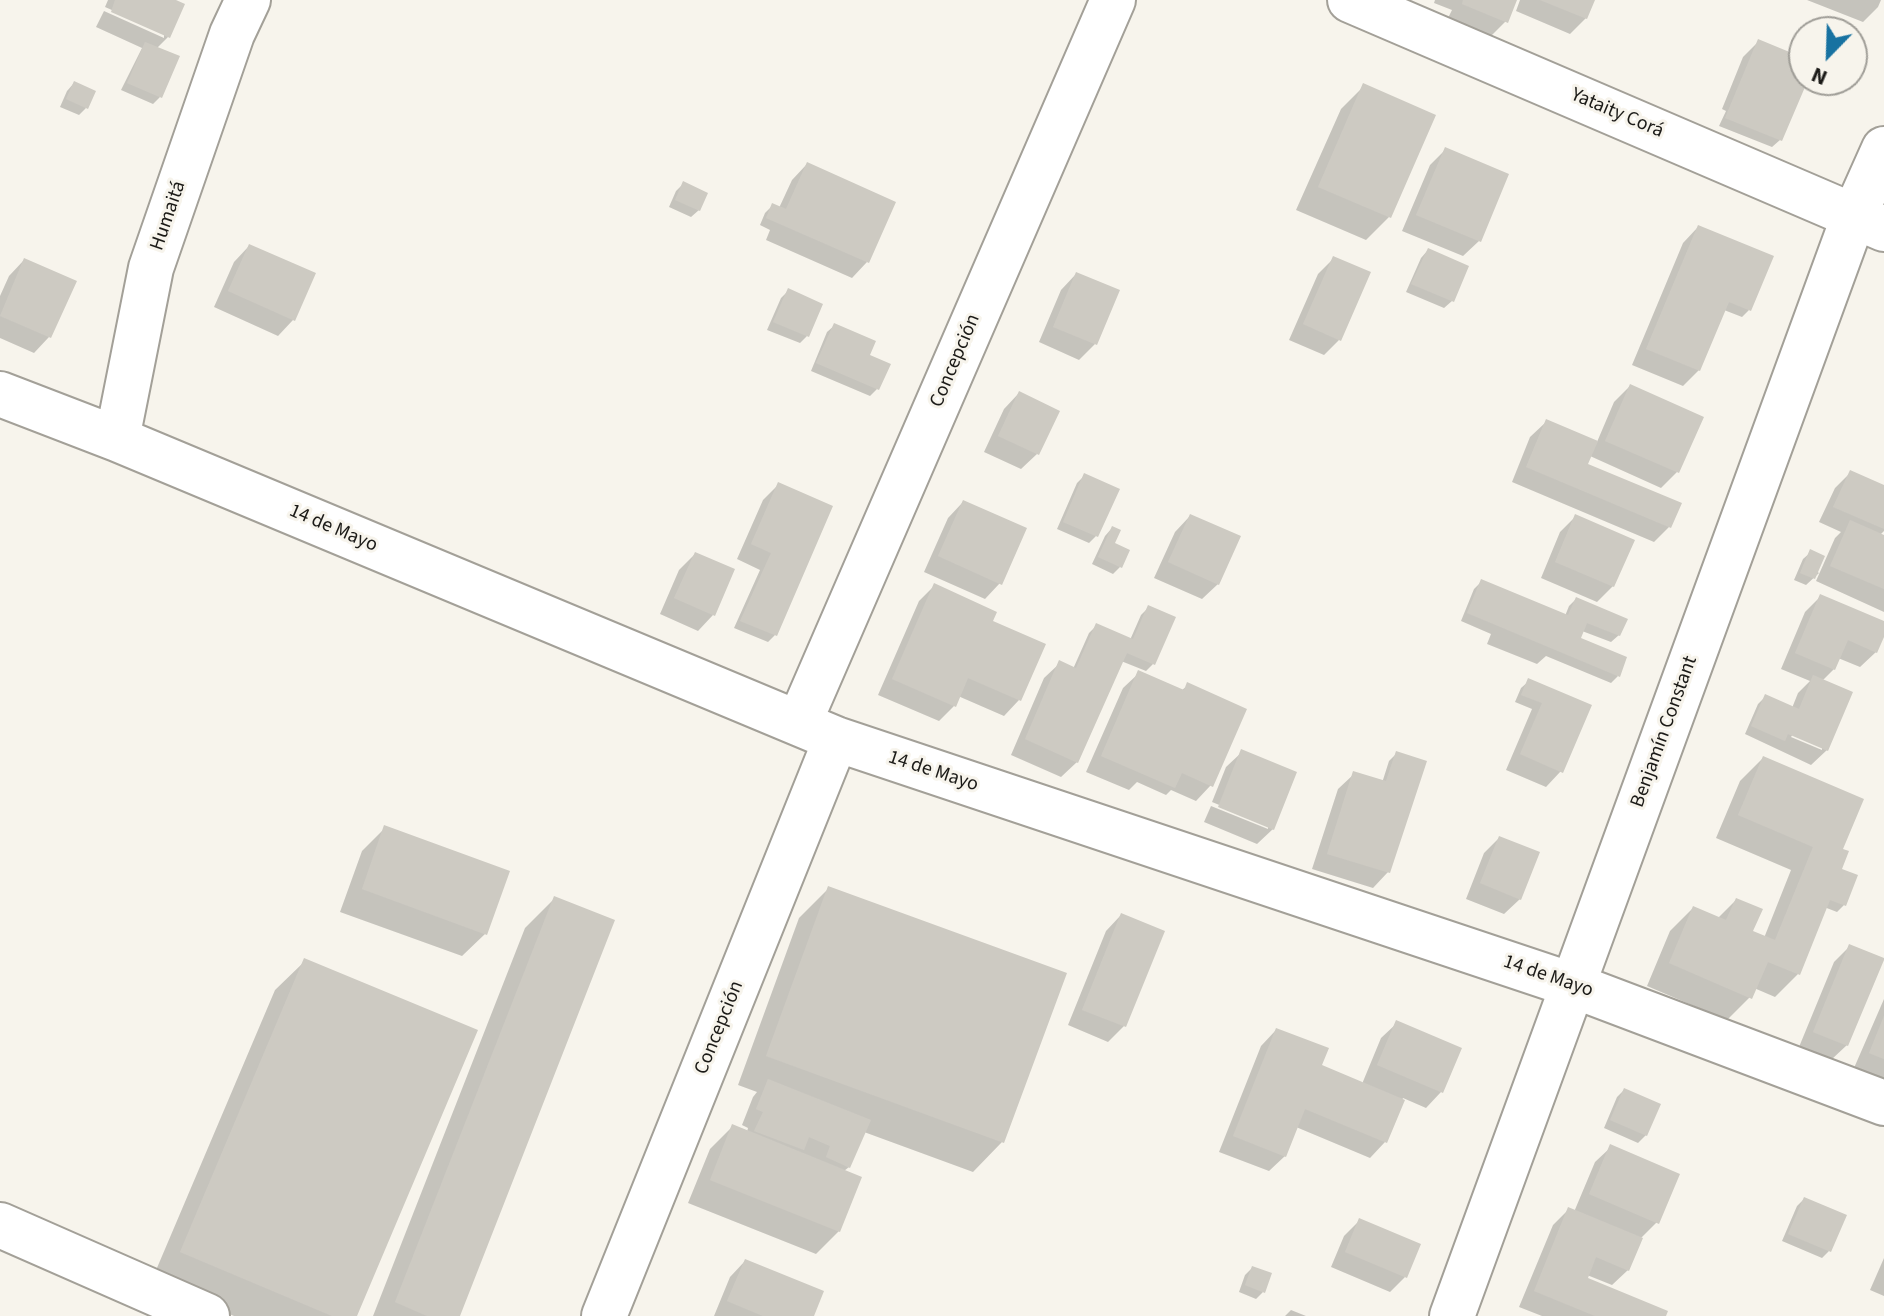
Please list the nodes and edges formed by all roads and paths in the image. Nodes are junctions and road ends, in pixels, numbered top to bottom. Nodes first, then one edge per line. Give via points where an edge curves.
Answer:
1 (248, 0) edge
2 (1113, 0) edge
3 (1350, 0) edge
4 (1884, 149) edge
5 (1869, 222) edge
6 (0, 394) edge
7 (117, 439) junction
8 (817, 731) junction
9 (1572, 985) junction
10 (1884, 1103) edge
11 (0, 1225) edge
12 (207, 1316) edge
13 (604, 1316) edge
14 (1452, 1316) edge

1 - 7 street, Humaitá via 151,268
2 - 8 street, Concepción
3 - 5 street, Yataity Corá
4 - 5 street, Benjamín Constant
5 - 9 street, Benjamín Constant
6 - 7 street, 14 de Mayo
7 - 8 street, 14 de Mayo
8 - 9 street, 14 de Mayo
8 - 13 street, Concepción
9 - 10 street, 14 de Mayo
9 - 14 street, Benjamín Constant
11 - 12 street

